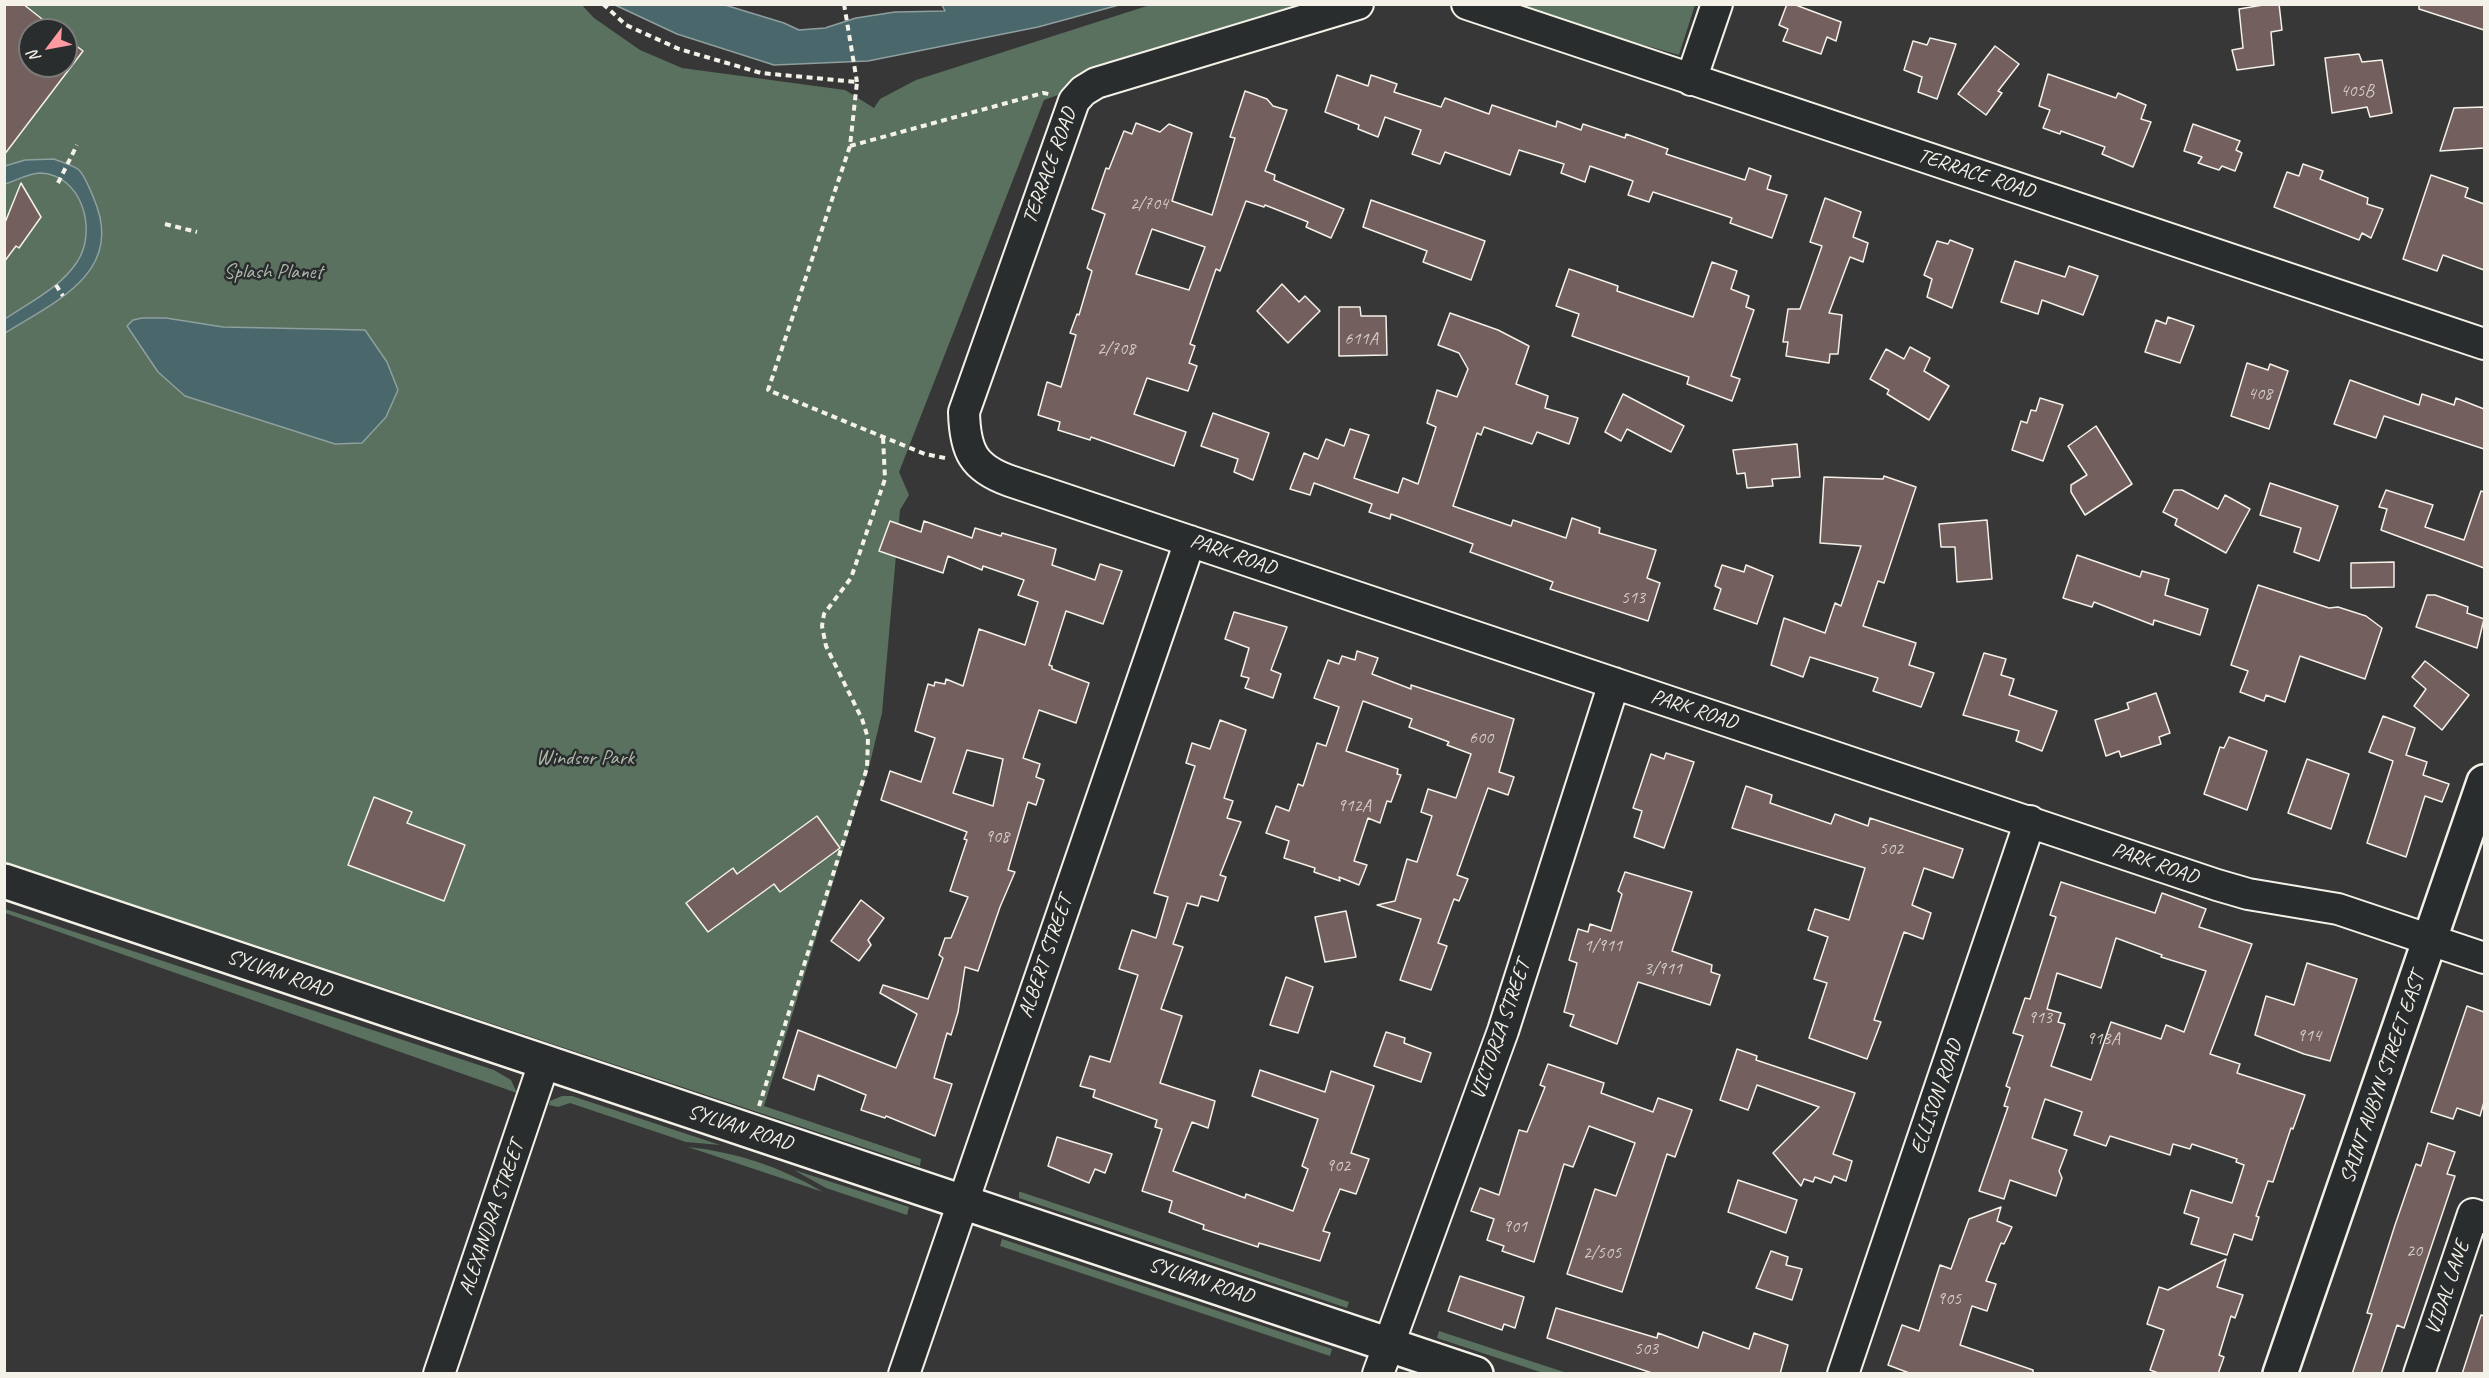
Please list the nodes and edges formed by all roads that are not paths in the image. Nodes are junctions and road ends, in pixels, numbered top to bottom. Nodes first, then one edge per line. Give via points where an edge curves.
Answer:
1 (1358, 4) edge
2 (1467, 4) edge
3 (1717, 4) edge
4 (1691, 80) junction
5 (2484, 344) edge
6 (969, 451) joint
7 (1190, 541) junction
8 (1614, 683) junction
9 (2484, 782) edge
10 (2030, 821) junction
11 (4, 881) edge
12 (2431, 940) junction
13 (2484, 958) edge
14 (544, 1063) junction
15 (962, 1202) junction
16 (2484, 1218) edge
17 (1383, 1359) edge
18 (439, 1374) edge
19 (904, 1374) edge
20 (1476, 1374) edge
21 (1843, 1374) edge
22 (2280, 1374) edge
23 (2419, 1374) edge

1 - 6 street, TERRACE ROAD via 1096,83 1074,101 964,412
2 - 4 street, TERRACE ROAD
3 - 4 street
4 - 5 street, TERRACE ROAD
6 - 7 street, PARK ROAD via 991,475
7 - 8 street, PARK ROAD
7 - 15 street, ALBERT STREET
8 - 10 street, PARK ROAD
8 - 17 street, VICTORIA STREET via 1503,1032
9 - 12 street, SAINT AUBYN STREET EAST
10 - 12 street, PARK ROAD via 2238,891 2338,909
10 - 21 street, ELLISON ROAD
11 - 14 street, SYLVAN ROAD
12 - 13 street, PARK ROAD
12 - 22 street, SAINT AUBYN STREET EAST
14 - 15 street, SYLVAN ROAD
14 - 18 street, ALEXANDRA STREET
15 - 17 street, SYLVAN ROAD
15 - 19 street, ALBERT STREET
16 - 23 street, VIDAL LANE via 2473,1214
17 - 20 street, SYLVAN ROAD

